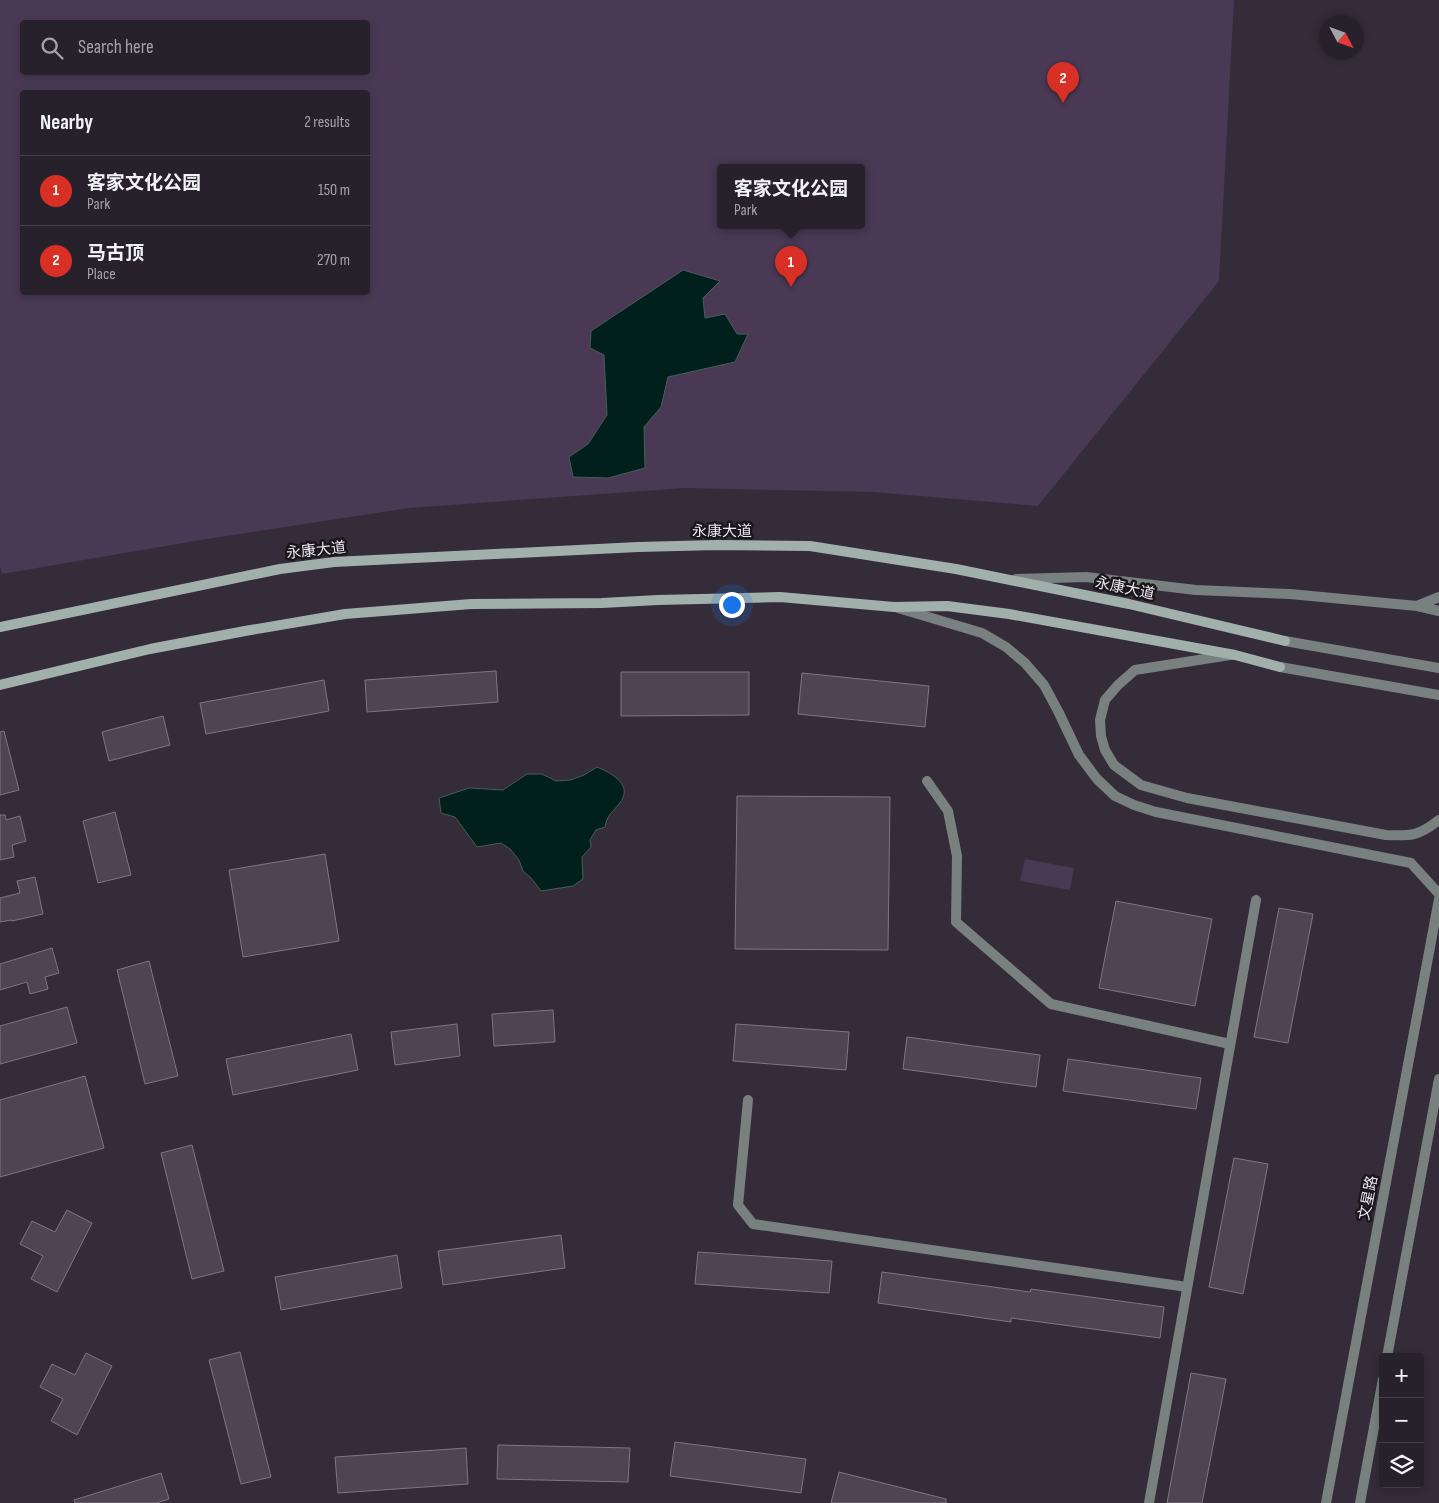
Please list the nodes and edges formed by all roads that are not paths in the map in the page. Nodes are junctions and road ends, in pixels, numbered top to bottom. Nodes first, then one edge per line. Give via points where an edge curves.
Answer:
1 (1008, 579) junction
2 (1439, 597) edge
3 (1417, 606) junction
4 (894, 607) junction
5 (1439, 611) edge
6 (0, 627) edge
7 (1285, 641) joint
8 (1235, 655) junction
9 (1280, 667) joint
10 (1439, 668) edge
11 (0, 685) edge
12 (1439, 695) edge
13 (927, 781) dead end
14 (1439, 820) edge
15 (1439, 894) edge
16 (1439, 899) edge
17 (1256, 900) dead end
18 (1230, 1044) junction
19 (1439, 1079) edge
20 (748, 1100) dead end
21 (1187, 1287) junction
22 (1388, 1353) edge
23 (1379, 1398) edge
24 (1149, 1503) edge
25 (1326, 1503) edge
26 (1360, 1503) edge

1 - 3 street via 1086,577 1196,590 1290,594
1 - 6 main road, 永康大道 via 810,546 638,547 334,562 280,569
1 - 7 main road, 永康大道
2 - 3 street
3 - 5 street
4 - 8 main road via 948,606 1009,614
4 - 11 main road via 780,597 471,604 345,614 150,649
4 - 15 street via 982,633 1025,663 1044,685 1079,755 1114,796 1156,812 1411,862
7 - 10 street, 永康大道
8 - 9 main road
8 - 14 street via 1135,670 1118,685 1106,700 1100,720 1105,750 1114,765 1141,785 1187,798 1386,835 1407,836 1425,831
9 - 12 street
13 - 18 street via 948,811 957,856 956,922 1051,1004
16 - 25 street, 文星路
17 - 18 street
18 - 21 street
19 - 22 street
20 - 21 street via 738,1205 753,1224
21 - 24 street
23 - 26 street

